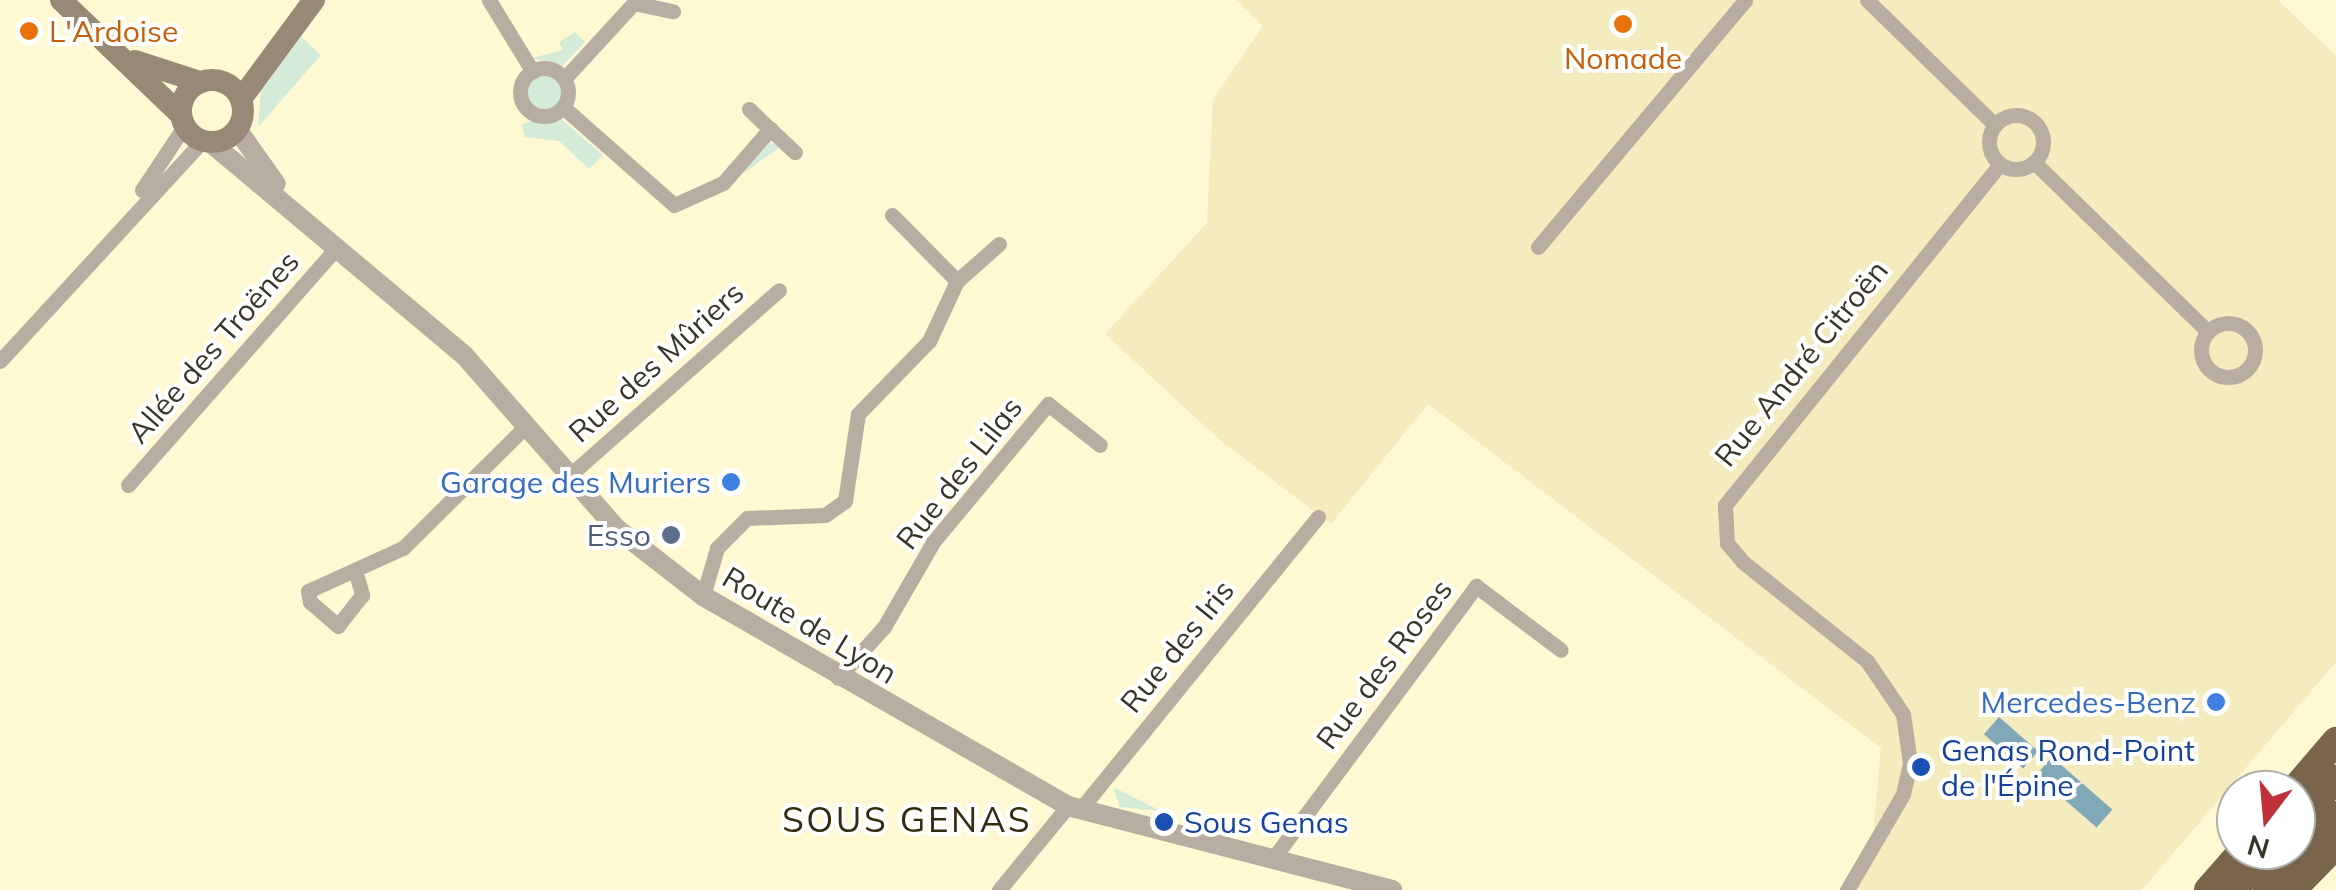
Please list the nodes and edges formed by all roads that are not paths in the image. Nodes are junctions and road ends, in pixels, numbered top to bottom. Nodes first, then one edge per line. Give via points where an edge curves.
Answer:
1 (61, 0) edge
2 (314, 0) edge
3 (488, 0) edge
4 (1745, 0) edge
5 (1867, 0) edge
6 (634, 2) edge
7 (673, 12) dead end
8 (284, 36) junction
9 (132, 59) junction
10 (532, 72) junction
11 (564, 79) junction
12 (212, 82) junction
13 (241, 99) junction
14 (563, 107) junction
15 (750, 109) dead end
16 (183, 120) junction
17 (1996, 124) junction
18 (237, 129) junction
19 (770, 129) junction
20 (206, 141) junction
21 (794, 152) dead end
22 (2034, 162) junction
23 (2000, 164) junction
24 (892, 214) dead end
25 (126, 215) junction
26 (311, 223) junction
27 (998, 244) dead end
28 (338, 246) junction
29 (1538, 247) dead end
30 (957, 281) junction
31 (778, 290) dead end
32 (2208, 332) dead end
33 (0, 361) edge
34 (526, 426) junction
35 (1100, 445) dead end
36 (570, 475) junction
37 (128, 485) dead end
38 (1318, 517) dead end
39 (357, 576) dead end
40 (703, 596) junction
41 (1562, 650) dead end
42 (838, 678) junction
43 (2336, 740) edge
44 (2311, 770) edge
45 (2336, 779) edge
46 (2316, 800) edge
47 (1074, 808) junction
48 (2336, 815) edge
49 (2336, 845) edge
50 (1272, 860) junction
51 (2226, 870) edge
52 (2252, 870) edge
53 (999, 890) edge
54 (1392, 890) edge
55 (1846, 890) edge
56 (2208, 890) edge
57 (2233, 890) edge
58 (2267, 890) edge
59 (2292, 890) edge

1 - 9 main road
2 - 8 main road
3 - 10 street
4 - 29 street
5 - 17 street
6 - 7 street
6 - 11 street
8 - 12 main road
8 - 13 main road
9 - 12 main road
9 - 16 main road
10 - 11 street
10 - 14 street via 524,105 543,116
11 - 14 street
12 - 13 main road
12 - 16 main road
13 - 18 main road
14 - 19 street via 674,205 722,183
15 - 19 street
16 - 20 main road
16 - 25 street
17 - 22 street via 2016,115 2036,123 2043,142
17 - 23 street via 1990,148
18 - 20 main road
18 - 26 street, Route de Lyon
19 - 21 street
20 - 25 street
20 - 26 street, Route de Lyon
22 - 23 street
22 - 32 street
23 - 55 street, Rue André Citroën via 1724,505 1734,553 1867,661 1903,714 1910,763 1903,794
24 - 30 street
25 - 33 street
26 - 28 street, Route de Lyon
27 - 30 street
28 - 34 street, Route de Lyon via 464,354
28 - 37 street, Allée des Troënes
30 - 40 street via 928,341 858,414 845,501 824,516 747,518 717,548
31 - 36 street, Rue des Mûriers
34 - 36 street, Route de Lyon
34 - 39 street via 430,526
35 - 42 street, Rue des Lilas via 1048,404 933,542 884,626
36 - 40 street, Route de Lyon via 617,529
38 - 47 street, Rue des Iris
40 - 42 street, Route de Lyon
41 - 50 street, Rue des Roses via 1476,586
42 - 47 street, Route de Lyon
43 - 44 highway
45 - 46 highway
47 - 50 street, Route de Lyon
47 - 53 street, Rue des Iris
48 - 58 highway
49 - 59 highway
50 - 54 street, Route de Lyon
51 - 56 highway
52 - 57 highway

